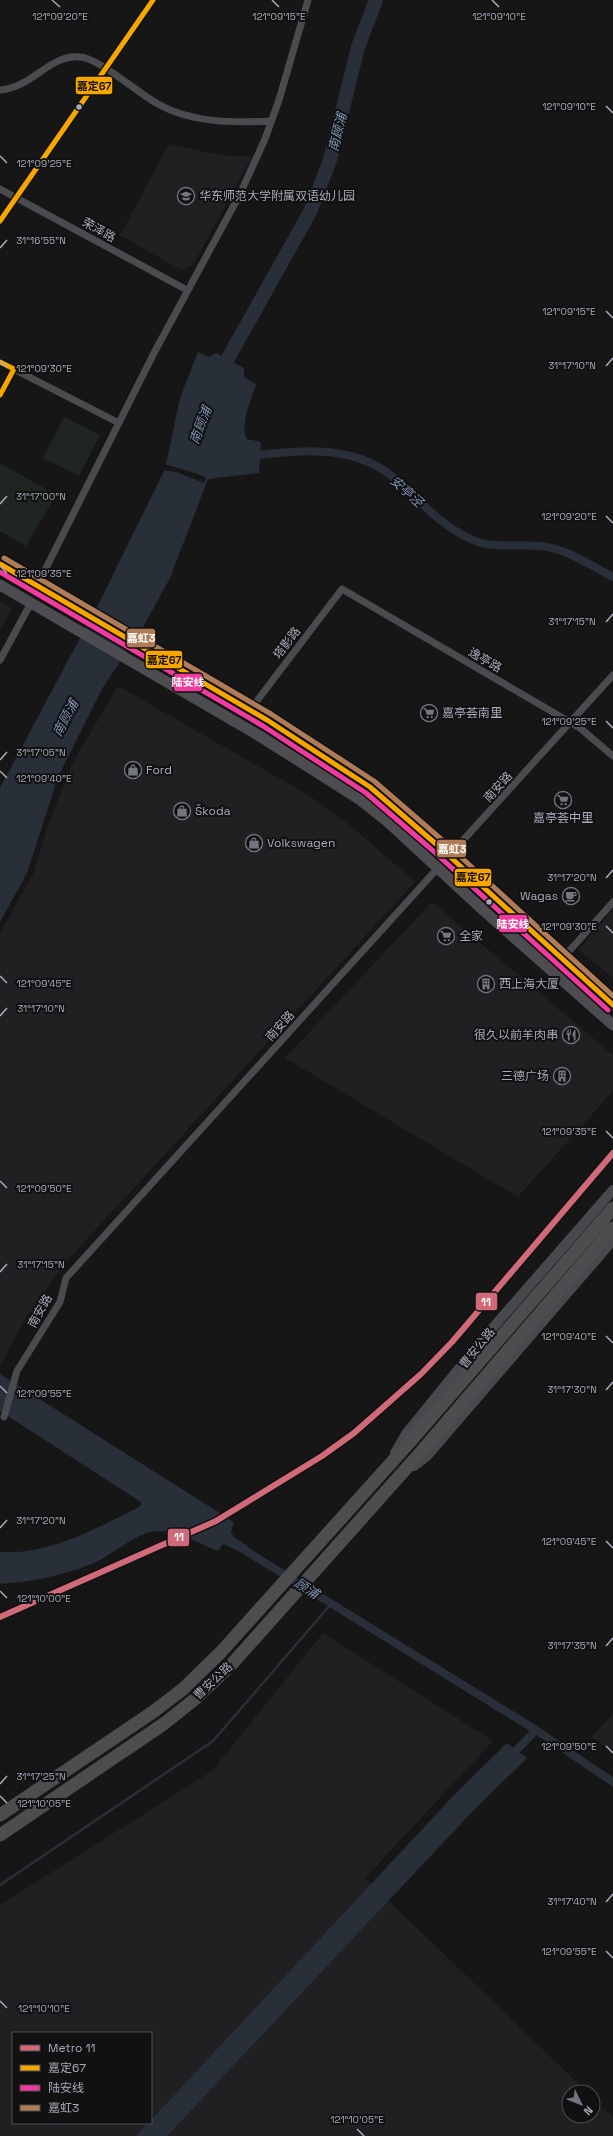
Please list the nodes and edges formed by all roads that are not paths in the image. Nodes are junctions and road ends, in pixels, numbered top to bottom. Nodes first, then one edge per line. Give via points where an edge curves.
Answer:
1 (153, 0) edge
2 (308, 0) edge
3 (105, 69) junction
4 (0, 90) edge
5 (271, 121) junction
6 (0, 189) edge
7 (16, 198) junction
8 (0, 221) edge
9 (187, 290) junction
10 (0, 362) edge
11 (14, 369) junction
12 (0, 395) edge
13 (119, 423) junction
14 (0, 564) edge
15 (0, 585) edge
16 (37, 586) junction
17 (342, 589) joint
18 (31, 603) junction
19 (0, 660) edge
20 (613, 675) edge
21 (250, 710) junction
22 (572, 723) junction
23 (613, 756) edge
24 (450, 857) junction
25 (439, 868) junction
26 (613, 902) edge
27 (562, 959) junction
28 (613, 1005) edge
29 (613, 1026) edge
30 (613, 1190) edge
31 (613, 1208) edge
32 (613, 1228) edge
33 (613, 1240) edge
34 (4, 1417) dead end
35 (379, 1476) junction
36 (390, 1487) junction
37 (0, 1815) edge
38 (0, 1835) edge

1 - 3 street
2 - 5 street
3 - 4 street via 89,59 67,57 53,62 31,80 19,86
3 - 5 street via 169,110 212,120
3 - 7 street
5 - 9 street via 240,194
6 - 7 street, 荣泽路
7 - 8 street
7 - 9 street, 荣泽路
9 - 13 street
10 - 11 street
11 - 12 street
11 - 13 street
13 - 16 street
14 - 16 main road
15 - 18 main road
16 - 21 main road
17 - 21 street, 塔影路
17 - 22 street, 逸亭路
18 - 19 street
18 - 25 main road via 265,739 359,799
20 - 22 street, 南安路
21 - 24 main road via 370,787
22 - 23 street, 逸亭路
22 - 24 street, 南安路
24 - 25 street, 南安路
24 - 27 main road
25 - 29 main road
25 - 34 street, 南安路 via 66,1278 60,1302 18,1371
26 - 27 street
27 - 28 main road
30 - 35 main road, 曹安公路 via 483,1340 406,1434
31 - 35 highway, 曹安公路
32 - 36 highway, 曹安公路
33 - 36 main road, 曹安公路 via 427,1456
35 - 37 highway, 曹安公路 via 221,1652 183,1689 116,1738
36 - 38 highway, 曹安公路 via 231,1665 194,1699 147,1736

